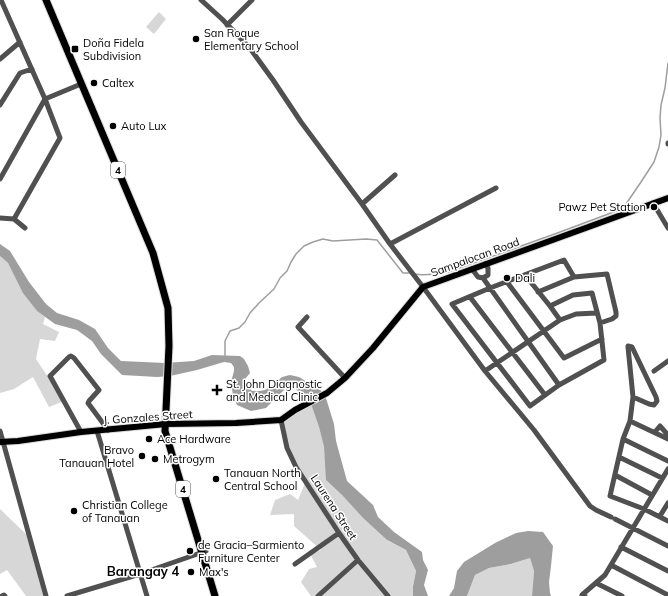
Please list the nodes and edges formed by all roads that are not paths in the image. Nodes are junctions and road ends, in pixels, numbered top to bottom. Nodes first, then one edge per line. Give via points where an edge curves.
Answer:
1 (46, 0) edge
2 (201, 0) edge
3 (252, 0) edge
4 (1, 1) edge
5 (227, 25) junction
6 (20, 42) junction
7 (0, 59) edge
8 (32, 69) junction
9 (81, 84) junction
10 (45, 99) junction
11 (0, 105) edge
12 (395, 175) dead end
13 (0, 179) edge
14 (496, 188) dead end
15 (668, 198) edge
16 (653, 203) junction
17 (362, 204) junction
18 (0, 218) edge
19 (14, 219) junction
20 (25, 228) dead end
21 (668, 228) edge
22 (390, 244) junction
23 (485, 264) junction
24 (472, 269) junction
25 (524, 275) junction
26 (483, 278) junction
27 (574, 278) junction
28 (507, 282) junction
29 (423, 287) junction
30 (490, 288) junction
31 (538, 292) junction
32 (470, 297) junction
33 (550, 306) junction
34 (597, 312) junction
35 (307, 317) dead end
36 (560, 320) junction
37 (600, 323) junction
38 (543, 331) junction
39 (602, 339) junction
40 (528, 342) junction
41 (512, 352) junction
42 (668, 361) edge
43 (497, 363) junction
44 (485, 371) junction
45 (654, 371) dead end
46 (345, 378) junction
47 (559, 385) junction
48 (545, 395) junction
49 (633, 397) junction
50 (281, 420) junction
51 (630, 421) junction
52 (166, 424) junction
53 (108, 430) junction
54 (0, 431) edge
55 (97, 431) junction
56 (81, 432) junction
57 (655, 432) junction
58 (668, 435) edge
59 (668, 438) edge
60 (623, 439) junction
61 (2, 442) edge
62 (619, 457) junction
63 (668, 461) edge
64 (668, 469) edge
65 (615, 476) junction
66 (662, 478) junction
67 (652, 495) junction
68 (668, 503) edge
69 (644, 509) junction
70 (660, 516) junction
71 (668, 521) edge
72 (633, 528) junction
73 (339, 533) junction
74 (668, 546) edge
75 (621, 547) junction
76 (204, 552) junction
77 (358, 560) junction
78 (295, 564) dead end
79 (611, 565) junction
80 (668, 571) edge
81 (140, 574) junction
82 (596, 583) junction
83 (668, 595) edge
84 (46, 596) edge
85 (67, 596) edge
86 (147, 596) edge
87 (215, 596) edge
88 (219, 596) edge
89 (318, 596) edge
90 (388, 596) edge
91 (585, 596) edge
92 (622, 596) edge

1 - 9 highway, 4
2 - 5 street
3 - 5 street
4 - 6 street
5 - 17 street via 249,47 300,122
6 - 7 street
6 - 8 street
8 - 10 street
8 - 11 street via 20,73
9 - 10 street
9 - 52 highway, 4 via 153,253 168,308
10 - 13 street
10 - 19 street via 60,138
12 - 17 street
14 - 22 street
15 - 16 main road, Sampalocan Road
16 - 21 street
16 - 23 main road, Sampalocan Road
17 - 22 street
18 - 19 street
19 - 20 street
22 - 29 street
23 - 24 main road, Sampalocan Road
23 - 26 street via 488,276
24 - 26 street via 478,278
24 - 29 main road, Sampalocan Road
25 - 27 street via 564,260
25 - 28 street
25 - 31 street
26 - 30 street
27 - 31 street
27 - 37 street via 607,274 616,316
28 - 30 street
28 - 38 street
29 - 44 street
29 - 46 main road, Sampalocan Road
30 - 32 street
30 - 40 street
31 - 33 street
32 - 41 street
32 - 43 street via 452,304
33 - 34 street via 573,295 592,293
33 - 36 street
34 - 36 street via 576,314
34 - 37 street
35 - 46 street via 298,327
36 - 38 street
37 - 39 street
38 - 39 street via 564,358
38 - 40 street
39 - 47 street via 604,360
40 - 41 street
40 - 47 street
41 - 43 street
41 - 48 street
42 - 45 street
43 - 44 street
43 - 48 street via 530,406
44 - 72 street via 534,430 590,506
46 - 50 main road, Sampalocan Road via 327,393 294,410
47 - 48 street
49 - 49 street via 654,405 657,401 632,347 628,346
49 - 51 street
50 - 52 main road, J. Gonzales Street
50 - 73 street, Laurena Street via 287,448 296,467
51 - 57 street
51 - 60 street
52 - 53 main road, J. Gonzales Street
52 - 76 highway, 4
53 - 55 main road, J. Gonzales Street
53 - 56 street via 88,403 99,390 71,356 50,376
54 - 61 street
55 - 56 main road, J. Gonzales Street
55 - 81 street
56 - 61 main road, J. Gonzales Street
57 - 58 street via 660,426
57 - 59 street
60 - 62 street
60 - 63 street
61 - 84 street
62 - 65 street
62 - 66 street
64 - 66 street
65 - 67 street
65 - 69 street via 610,496
66 - 67 street
67 - 69 street
68 - 70 street
69 - 70 street
69 - 72 street
70 - 71 street
72 - 74 street
72 - 75 street
73 - 77 street, Laurena Street
73 - 78 street
75 - 79 street
75 - 80 street
76 - 81 street
76 - 87 highway, 4
76 - 88 highway, 4
77 - 89 street
77 - 90 street, Laurena Street
79 - 82 street
79 - 83 street
81 - 85 street
81 - 86 street
82 - 91 street via 582,595
82 - 92 street

